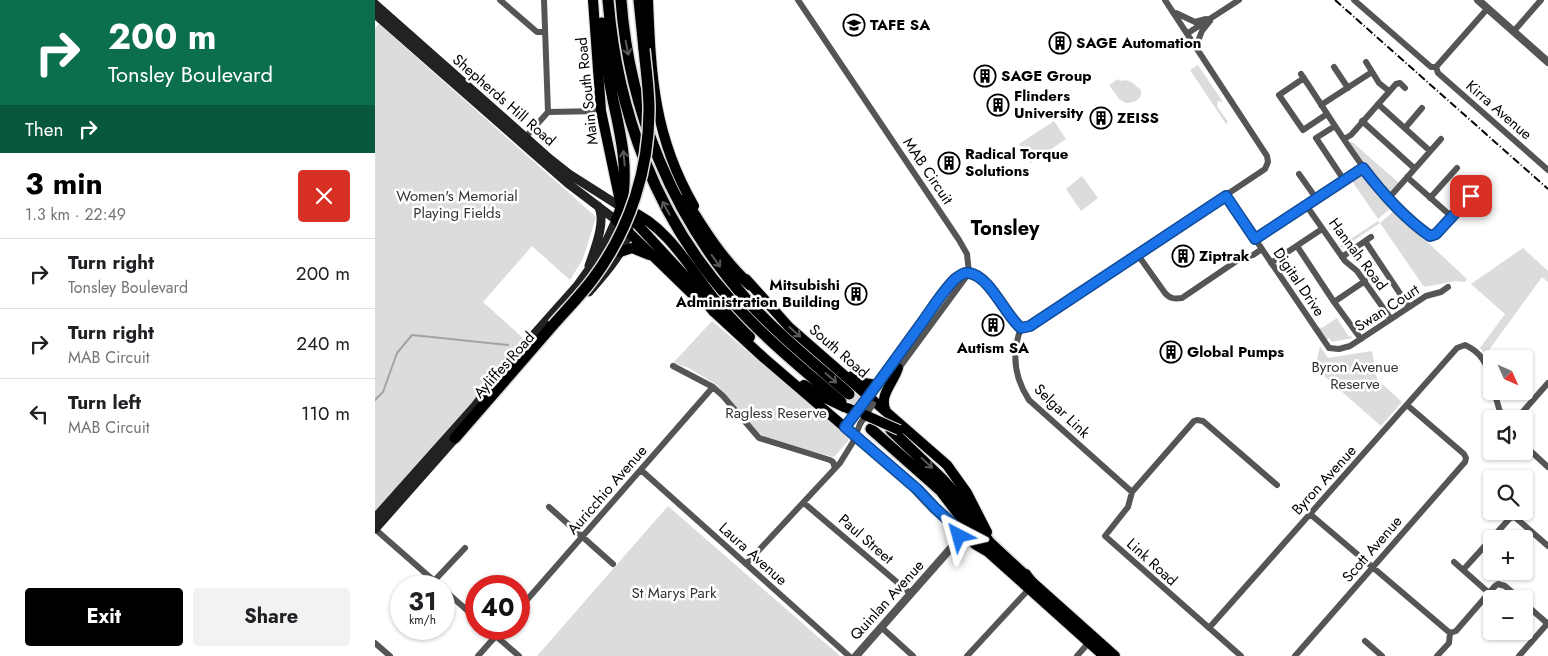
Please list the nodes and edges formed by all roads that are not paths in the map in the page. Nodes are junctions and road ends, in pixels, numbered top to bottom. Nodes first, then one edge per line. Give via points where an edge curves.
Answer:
1 (500, 0) edge
2 (544, 0) edge
3 (593, 0) edge
4 (601, 0) edge
5 (607, 0) edge
6 (621, 0) edge
7 (639, 0) edge
8 (649, 0) edge
9 (798, 0) edge
10 (1165, 0) edge
11 (1239, 0) edge
12 (1354, 0) edge
13 (1478, 0) edge
14 (1541, 0) edge
15 (1488, 8) junction
16 (1174, 12) junction
17 (377, 13) edge
18 (1214, 16) junction
19 (1514, 31) junction
20 (545, 32) junction
21 (1188, 34) junction
22 (1196, 46) junction
23 (1366, 62) dead end
24 (1548, 62) edge
25 (1334, 67) dead end
26 (1434, 67) junction
27 (1372, 72) junction
28 (1348, 88) junction
29 (1405, 88) dead end
30 (1389, 91) junction
31 (1378, 104) junction
32 (1321, 105) junction
33 (1422, 108) dead end
34 (601, 111) junction
35 (547, 112) junction
36 (1327, 114) junction
37 (1362, 121) junction
38 (1335, 126) junction
39 (1405, 128) junction
40 (1344, 139) junction
41 (1441, 139) dead end
42 (523, 140) junction
43 (652, 141) junction
44 (1430, 151) junction
45 (1363, 168) junction
46 (1415, 168) junction
47 (1457, 168) dead end
48 (1548, 170) edge
49 (1299, 174) dead end
50 (1407, 177) junction
51 (1344, 180) junction
52 (1480, 186) dead end
53 (1226, 196) junction
54 (1316, 198) junction
55 (1430, 198) junction
56 (1388, 199) junction
57 (1306, 204) junction
58 (598, 206) junction
59 (622, 207) junction
60 (613, 216) junction
61 (1452, 217) junction
62 (1323, 228) junction
63 (629, 230) junction
64 (1255, 239) junction
65 (1297, 246) junction
66 (1262, 249) junction
67 (620, 252) junction
68 (1138, 255) junction
69 (1342, 257) junction
70 (659, 260) junction
71 (1271, 263) junction
72 (969, 273) junction
73 (585, 275) junction
74 (1365, 281) junction
75 (750, 285) junction
76 (1448, 287) dead end
77 (1334, 302) junction
78 (1409, 307) junction
79 (713, 311) junction
80 (1391, 319) junction
81 (1021, 328) junction
82 (1361, 339) junction
83 (1339, 350) joint
84 (1483, 358) edge
85 (673, 366) dead end
86 (899, 368) junction
87 (841, 373) junction
88 (1548, 383) edge
89 (877, 385) junction
90 (713, 387) junction
91 (871, 400) junction
92 (1407, 404) junction
93 (1524, 410) edge
94 (886, 412) junction
95 (861, 419) junction
96 (845, 427) junction
97 (895, 430) junction
98 (856, 436) junction
99 (455, 438) junction
100 (926, 446) junction
101 (1533, 453) edge
102 (1548, 466) edge
103 (835, 468) junction
104 (641, 470) junction
105 (1277, 485) dead end
106 (1132, 492) junction
107 (804, 503) junction
108 (549, 508) dead end
109 (1311, 514) junction
110 (375, 518) edge
111 (375, 529) edge
112 (959, 535) junction
113 (582, 537) junction
114 (1548, 546) edge
115 (465, 548) dead end
116 (988, 552) junction
117 (1455, 562) dead end
118 (613, 564) dead end
119 (746, 564) junction
120 (1373, 568) junction
121 (1463, 570) junction
122 (426, 575) edge
123 (439, 575) edge
124 (1029, 585) junction
125 (1486, 590) edge
126 (1492, 590) edge
127 (1509, 590) edge
128 (911, 594) junction
129 (530, 596) edge
130 (455, 600) edge
131 (1483, 600) edge
132 (465, 608) edge
133 (1533, 610) edge
134 (1548, 624) edge
135 (881, 627) junction
136 (1209, 628) junction
137 (1451, 634) junction
138 (492, 640) edge
139 (501, 640) edge
140 (1091, 640) junction
141 (1365, 641) dead end
142 (375, 643) edge
143 (390, 656) edge
144 (478, 656) edge
145 (519, 656) edge
146 (849, 656) edge
147 (856, 656) edge
148 (913, 656) edge
149 (967, 656) edge
150 (1077, 656) edge
151 (1104, 656) edge
152 (1115, 656) edge
153 (1241, 656) edge
154 (1295, 656) edge
155 (1382, 656) edge
156 (1437, 656) edge
157 (1519, 656) edge

1 - 20 street via 537,32
2 - 20 street
3 - 34 highway, Main South Road
59 -> 4 highway via 625,156 605,55
43 -> 5 highway via 681,207 722,270 768,322 845,398 797,364 751,321 720,288 689,247 661,197 626,110 616,69
6 -> 43 highway via 630,61
7 - 99 highway, bridge via 649,91 649,124 643,168 632,206 616,242 583,291
8 - 75 highway, South Road via 655,97 667,148 685,189
9 - 72 street, MAB Circuit via 959,240 967,254
10 - 16 street
11 - 18 street
12 - 26 street, Kirra Avenue
13 - 15 street
14 - 19 street
15 - 19 street
15 - 26 street
16 - 18 street via 1195,22
16 - 21 street
17 - 42 main road, Shepherds Hill Road
18 - 21 street
18 - 22 street via 1202,31
19 - 24 street
20 - 35 street
21 - 22 street
22 - 53 street via 1267,156 1265,169
23 - 27 street
25 - 28 street
26 - 48 street, Kirra Avenue
27 - 28 street
27 - 30 street
28 - 32 street
29 - 30 street via 1400,83
30 - 31 street
31 - 37 street
31 - 39 street
32 - 36 street
32 - 36 street via 1302,76 1279,95 1303,130
33 - 39 street
34 - 35 street
34 - 59 highway, Main South Road
35 - 42 street
36 - 38 street
37 - 40 street
37 - 46 street
38 - 40 street
38 - 51 street via 1316,138
39 - 44 street
40 - 45 street
41 - 44 street
42 - 58 main road, Shepherds Hill Road
42 - 59 main road, Shepherds Hill Road
43 - 75 highway via 719,250
44 - 46 street
45 - 51 street
45 - 56 street
46 - 50 street
47 - 55 street
49 - 54 street
50 - 55 street
50 - 56 street
51 - 54 street
52 - 61 street
53 - 64 street, Digital Drive
53 - 68 street
54 - 57 street
55 - 61 street
56 - 61 street via 1430,236
57 - 62 street, Hannah Road
57 - 64 street
58 - 60 main road, Shepherds Hill Road
58 - 73 main road via 602,220
59 - 60 highway, Ayliffes Road
59 - 63 main road
59 - 79 highway, South Road
59 - 95 highway, bridge via 658,230 746,333 808,388
60 - 63 highway, South Road
60 - 73 main road, Ayliffes Road via 602,251
62 - 65 street
62 - 69 street, Hannah Road
63 - 67 main road, Ayliffes Road
63 - 70 highway, South Road
64 - 66 street, Digital Drive
65 - 71 street
65 - 77 street
66 - 68 street via 1238,260 1183,298 1175,299 1165,293
66 - 71 street, Digital Drive
67 - 70 highway via 635,248
67 - 99 main road, Ayliffes Road via 545,342
68 - 81 street via 1030,326
69 - 74 street, Hannah Road
69 - 78 street via 1368,239
70 - 79 highway, South Road
71 - 83 street, Digital Drive via 1326,345
72 - 81 street via 984,281
72 - 86 street
72 - 89 street via 955,280
73 - 110 main road, Ayliffes Road
74 - 77 street
74 - 80 street, Hannah Road
75 -> 87 highway, South Road via 789,327
76 - 78 street, Swan Court
77 - 82 street
78 - 80 street, Swan Court
79 - 96 highway, South Road
80 - 82 street, Swan Court
81 - 106 street, Selgar Link via 1015,348 1015,364 1018,381 1029,400
82 - 83 street, Swan Court
84 - 92 street, Byron Avenue via 1465,345 1457,348
85 - 90 street
86 - 91 street
86 - 94 highway via 884,400
87 - 89 highway
87 - 91 highway, South Road
88 - 93 street
89 - 91 street
90 - 103 street via 759,438 829,460
90 - 104 street, Auricchio Avenue
91 - 94 highway, South Road
91 - 95 street, bridge
92 - 109 street, Byron Avenue
92 - 120 street, Scott Avenue via 1466,458
94 - 100 highway, South Road
95 - 96 street
95 - 97 highway, bridge
95 - 98 street
95 - 116 highway via 941,491
96 - 98 highway, South Road
97 - 100 highway
97 -> 124 highway via 943,479 989,542
98 - 103 street
98 - 112 highway, South Road via 917,489
99 - 111 main road, Ayliffes Road
100 - 124 highway, South Road via 954,474 993,540 1022,569
101 - 102 street
103 - 107 street
104 - 113 street, Auricchio Avenue
104 - 119 street, Laura Avenue
105 - 106 street via 1203,421 1197,420
106 - 136 street, Link Road via 1128,507 1105,536
107 - 119 street
107 - 128 street, Paul Street
108 - 113 street
109 - 120 street
109 - 136 street, Byron Avenue
111 - 122 street
112 - 116 highway, South Road
112 - 128 street, Quinlan Avenue
113 - 118 street
113 - 129 street, Auricchio Avenue
114 - 121 street via 1517,518 1511,517
115 - 123 street
116 - 124 highway, South Road
117 - 121 street
119 - 146 street, Laura Avenue
120 - 137 street
120 - 154 street, Scott Avenue
121 - 125 street
124 - 140 highway, South Road
124 - 149 street
126 - 127 street via 1502,584
128 - 135 street, Quinlan Avenue
130 - 132 street
131 - 137 street
133 - 134 street
134 - 157 street
135 - 147 street, Quinlan Avenue
135 - 148 street
136 - 153 street, Link Road
137 - 156 street via 1449,643
138 - 144 street
139 - 145 street
140 - 150 street
140 - 151 highway, South Road
140 - 152 highway, South Road
141 - 155 street
142 - 143 street

